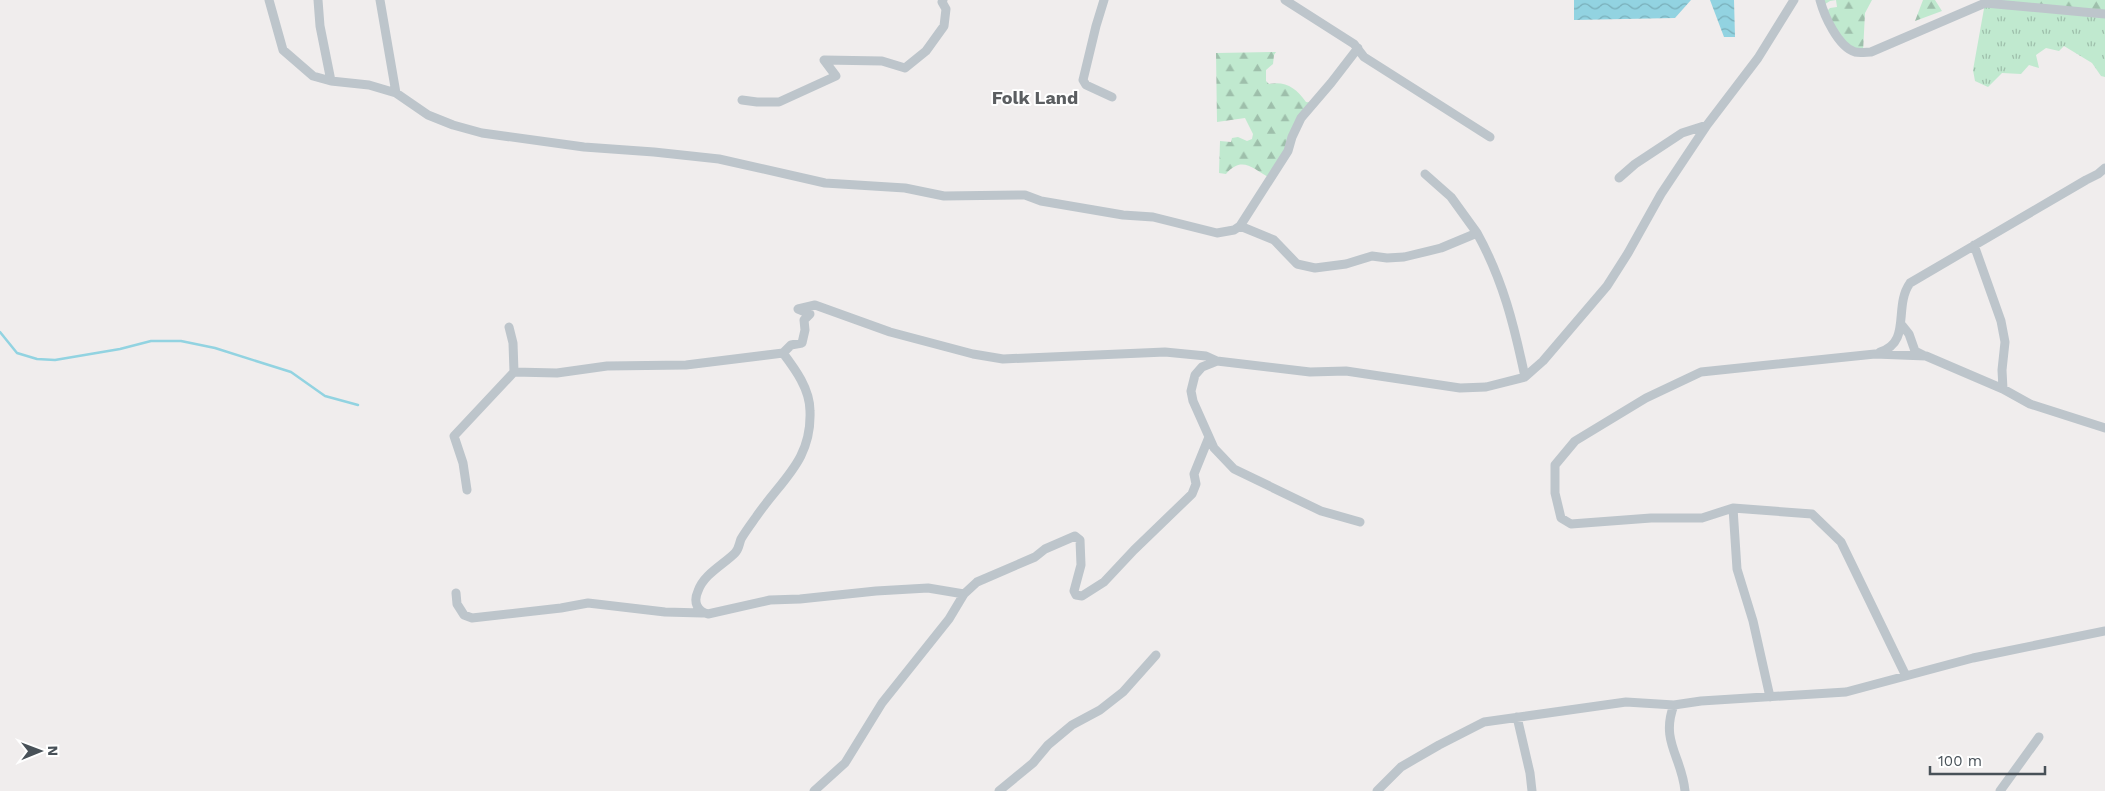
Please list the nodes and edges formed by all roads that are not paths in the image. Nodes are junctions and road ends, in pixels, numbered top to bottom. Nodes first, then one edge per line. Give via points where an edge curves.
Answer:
1 (269, 0) edge
2 (276, 0) edge
3 (318, 0) edge
4 (380, 0) edge
5 (943, 0) edge
6 (1104, 0) edge
7 (1285, 0) edge
8 (1794, 0) edge
9 (1820, 0) edge
10 (2105, 14) edge
11 (274, 18) junction
12 (1358, 48) junction
13 (331, 81) junction
14 (396, 93) junction
15 (1112, 97) dead end
16 (742, 100) dead end
17 (1707, 125) junction
18 (1490, 137) dead end
19 (2103, 173) edge
20 (1425, 174) dead end
21 (1619, 178) dead end
22 (1240, 226) junction
23 (1477, 233) junction
24 (1974, 245) junction
25 (1901, 324) junction
26 (508, 327) dead end
27 (783, 353) junction
28 (1876, 354) junction
29 (1926, 356) junction
30 (1217, 361) junction
31 (514, 372) junction
32 (1525, 377) junction
33 (2003, 389) junction
34 (2105, 428) edge
35 (1209, 437) junction
36 (468, 490) dead end
37 (1733, 508) junction
38 (1360, 522) dead end
39 (456, 594) dead end
40 (964, 594) junction
41 (702, 612) junction
42 (2105, 631) edge
43 (1156, 655) dead end
44 (1906, 676) junction
45 (1770, 698) junction
46 (1674, 705) junction
47 (1517, 717) junction
48 (2039, 737) dead end
49 (814, 791) edge
50 (999, 791) edge
51 (1377, 791) edge
52 (1532, 791) edge
53 (1685, 791) edge
54 (2000, 791) edge

1 - 11 street
2 - 11 street
3 - 13 street
4 - 14 street
5 - 16 street via 946,9 944,26 926,51 905,68 882,61 824,60 836,76 779,102
6 - 15 street via 1084,80 1086,85
7 - 12 street
8 - 17 street via 1758,58
9 - 10 street via 1824,14 1839,38 1855,52 1871,52 1985,3
11 - 13 street via 283,50 313,76
12 - 18 street via 1364,57
12 - 22 street via 1301,118 1288,151
13 - 14 street via 369,85
14 - 22 street via 428,115 482,133 584,147 718,159 825,182 905,188 944,196 1025,195 1123,215 1153,217 1211,232 1234,230
17 - 21 street via 1682,132
17 - 32 street via 1606,286 1544,361
19 - 24 street
20 - 23 street via 1452,197
22 - 23 street via 1274,240 1298,264 1315,268 1372,256 1404,256 1441,248
23 - 32 street via 1504,290
24 - 25 street via 1910,283 1903,298
24 - 33 street via 2001,322 2005,342
25 - 28 street via 1898,338 1889,350
25 - 29 street via 1915,351
26 - 31 street via 513,343
27 - 30 street via 790,345 802,343 804,320 810,314 798,309 815,306 890,332 1003,359 1165,352 1206,356
27 - 31 street via 686,365
27 - 41 street via 806,389 810,423 806,443 796,466 741,539 737,552 698,590 695,600
28 - 29 street
28 - 37 street via 1701,372 1646,398 1575,441 1555,465 1554,479 1561,518 1571,524 1702,518
29 - 33 street
30 - 32 street via 1310,372 1346,371 1460,388 1486,387
30 - 35 street via 1202,367 1195,375 1191,391
31 - 36 street via 454,436
33 - 34 street via 2030,404
35 - 38 street via 1214,448 1234,469 1320,511
35 - 40 street via 1194,474 1196,484 1192,494 1104,582 1082,596 1074,593 1081,565 1080,540 1075,536 977,582
37 - 44 street via 1812,514 1834,533 1849,555
37 - 45 street via 1737,569
39 - 41 street via 457,604 464,615 472,618 588,603 665,612
40 - 41 street via 928,588 876,591 770,600 718,613
40 - 49 street via 949,619 882,703 845,763
42 - 44 street via 1974,658
43 - 50 street via 1123,692 1048,745 1033,763
44 - 45 street via 1846,692
45 - 46 street
46 - 47 street via 1626,702
46 - 53 street via 1668,729
47 - 51 street via 1484,722 1439,745 1401,767
47 - 52 street
48 - 54 street

